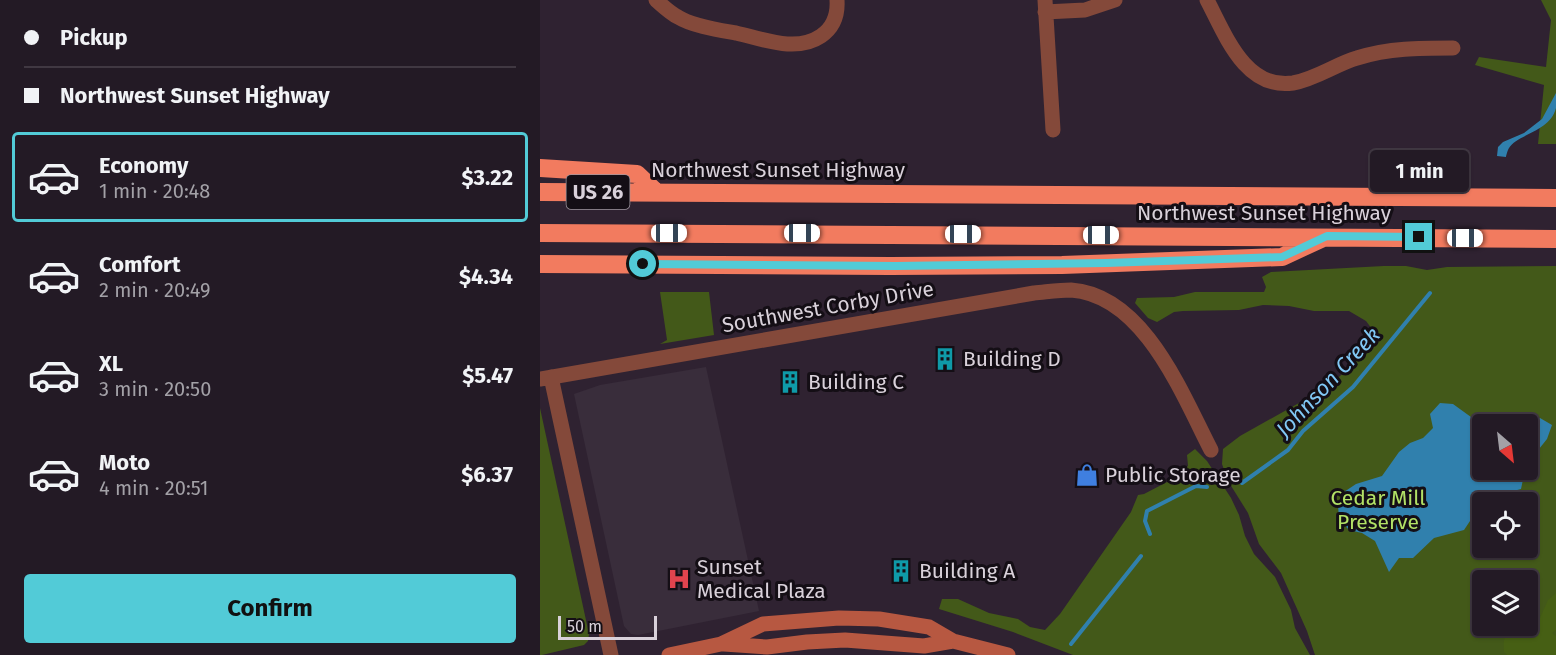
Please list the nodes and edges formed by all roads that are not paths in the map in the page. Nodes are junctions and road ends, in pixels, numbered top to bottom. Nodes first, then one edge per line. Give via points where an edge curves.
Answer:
1 (656, 0) edge
2 (837, 0) edge
3 (1115, 0) edge
4 (1207, 0) edge
5 (1045, 6) edge
6 (1453, 48) dead end
7 (1053, 130) dead end
8 (540, 168) edge
9 (540, 192) edge
10 (656, 192) junction
11 (1556, 198) edge
12 (540, 232) edge
13 (1327, 236) junction
14 (1556, 238) edge
15 (540, 264) edge
16 (546, 378) edge
17 (1211, 450) dead end
18 (859, 618) junction
19 (844, 640) junction
20 (953, 641) junction
21 (721, 644) junction
22 (611, 655) edge
23 (669, 655) edge
24 (1008, 655) edge

1 - 2 street via 679,18 798,45 830,29 838,12
3 - 5 street via 1084,10
4 - 6 street via 1242,62 1260,77 1278,83 1307,79 1349,60 1380,52
5 - 7 street
8 - 10 highway via 637,174
9 - 10 highway, Northwest Sunset Highway / US 26
10 - 11 highway, Northwest Sunset Highway / US 26
12 - 13 highway, Northwest Sunset Highway / US 26
13 - 14 highway, Northwest Sunset Highway / US 26
13 - 15 highway via 1282,257 1086,264
16 - 17 street, Southwest Corby Drive via 1071,290 1104,300 1141,329 1161,355
16 - 22 street
18 - 19 main road
18 - 20 main road via 929,627
18 - 21 main road via 763,624
19 - 20 main road via 924,646
19 - 21 main road via 767,647
20 - 24 main road
21 - 23 main road

